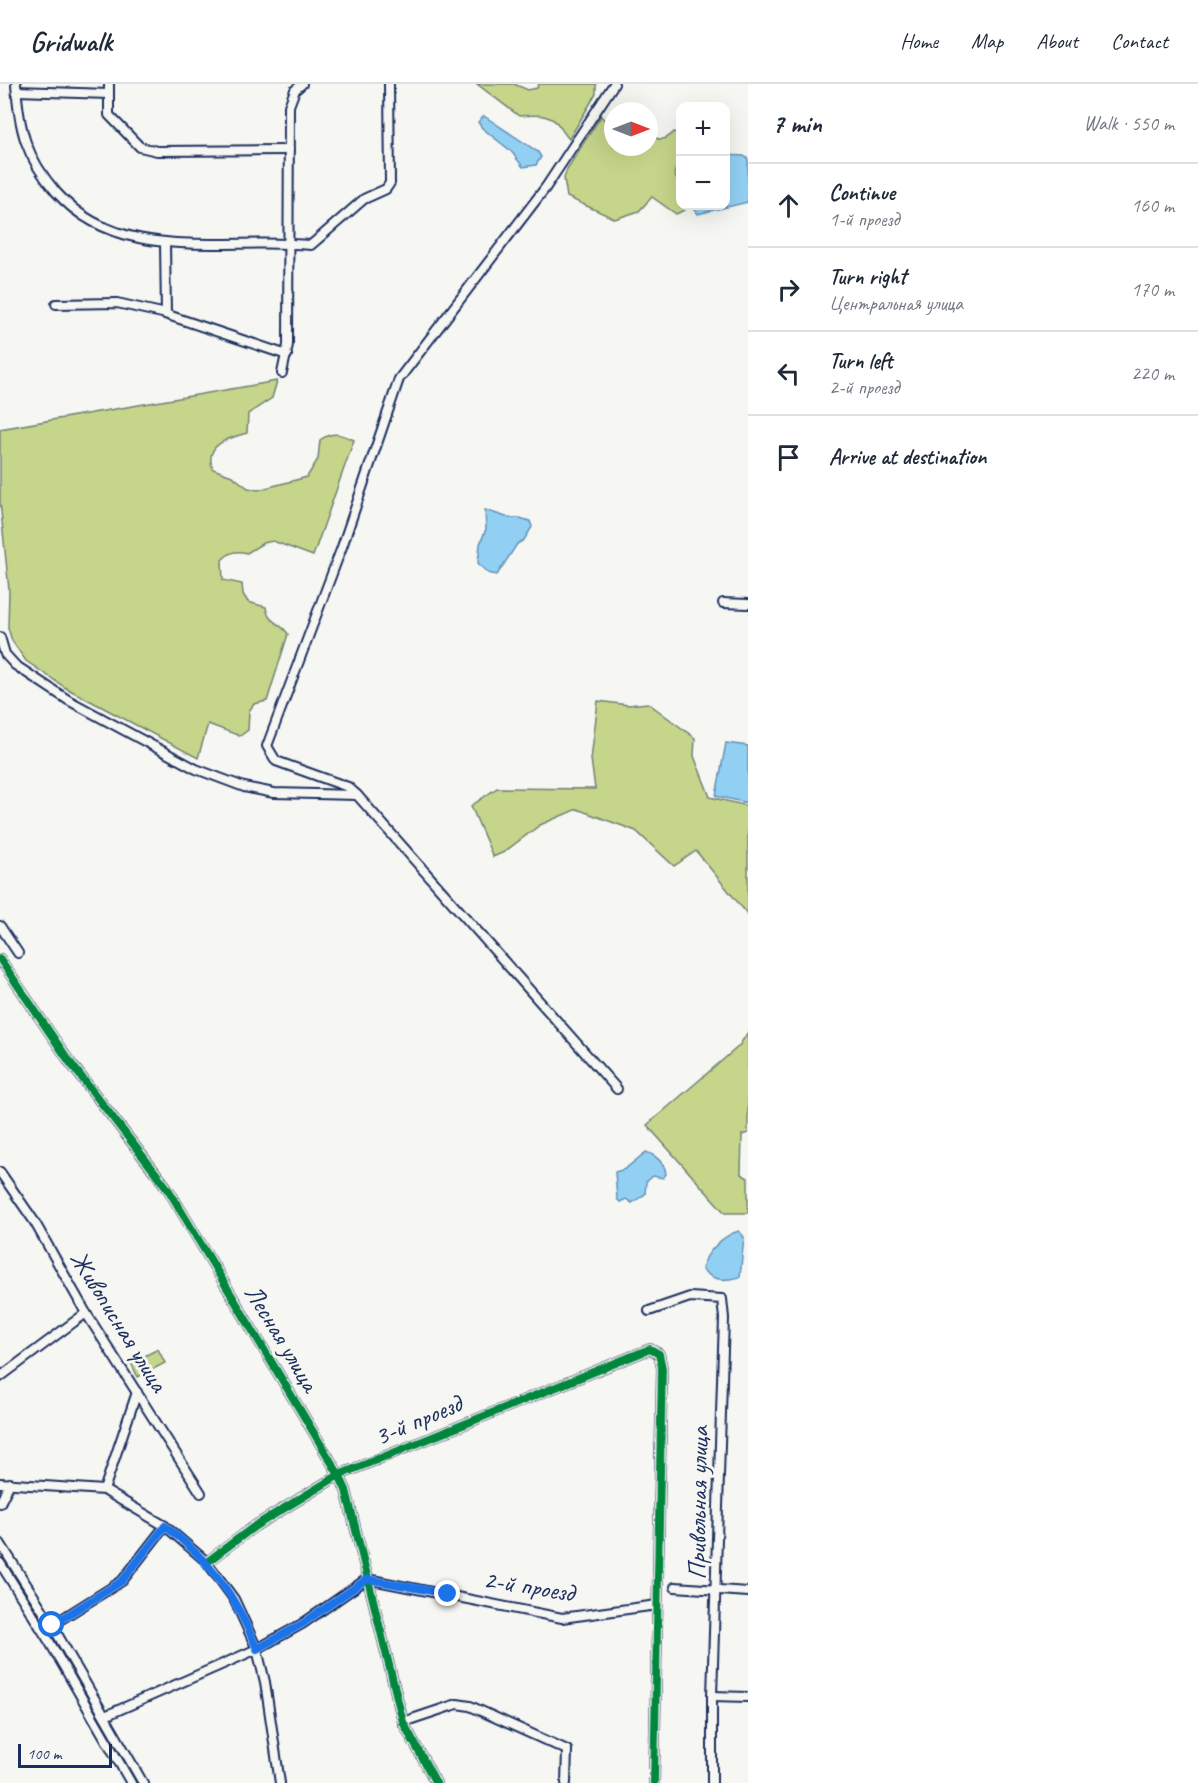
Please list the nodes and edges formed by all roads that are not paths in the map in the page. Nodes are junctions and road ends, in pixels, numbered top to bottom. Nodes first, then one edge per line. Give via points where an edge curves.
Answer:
1 (109, 84) edge
2 (302, 84) edge
3 (389, 84) edge
4 (614, 84) edge
5 (17, 88) edge
6 (109, 94) junction
7 (289, 150) junction
8 (165, 242) junction
9 (288, 243) junction
10 (56, 304) dead end
11 (166, 314) junction
12 (287, 355) junction
13 (282, 373) dead end
14 (723, 603) dead end
15 (748, 604) edge
16 (0, 637) edge
17 (357, 795) junction
18 (0, 926) edge
19 (18, 953) dead end
20 (0, 959) edge
21 (617, 1089) dead end
22 (0, 1172) edge
23 (649, 1311) dead end
24 (86, 1313) junction
25 (0, 1377) edge
26 (137, 1392) junction
27 (339, 1475) junction
28 (0, 1483) edge
29 (10, 1483) junction
30 (104, 1490) junction
31 (201, 1493) dead end
32 (0, 1503) edge
33 (165, 1526) junction
34 (0, 1543) edge
35 (207, 1562) junction
36 (0, 1563) edge
37 (367, 1579) junction
38 (675, 1587) dead end
39 (716, 1590) junction
40 (748, 1592) edge
41 (657, 1605) junction
42 (52, 1625) junction
43 (257, 1649) junction
44 (712, 1696) junction
45 (748, 1697) edge
46 (105, 1716) junction
47 (403, 1722) junction
48 (131, 1783) edge
49 (143, 1783) edge
50 (280, 1783) edge
51 (436, 1783) edge
52 (566, 1783) edge
53 (654, 1783) edge
54 (712, 1783) edge

1 - 6 street
2 - 7 street via 289,106
3 - 9 street via 390,183 386,189 364,199 310,245
4 - 17 street via 546,187 399,379 342,547 267,747 276,761 348,787
5 - 6 street
5 - 8 street via 26,150 71,209 103,229 133,239
6 - 7 street via 109,115 140,147 157,152
7 - 9 street
8 - 9 street
8 - 11 street
9 - 12 street
10 - 11 street via 117,303
11 - 12 street
12 - 13 street
14 - 15 street
16 - 17 street via 5,654 15,665 68,700 196,769 244,787 274,793
17 - 21 street
18 - 19 street
20 - 27 street, Лесная улица via 69,1061 168,1189
22 - 24 street, Живописная улица via 34,1221
23 - 39 street, Привольная улица via 690,1298 722,1299
24 - 25 street
24 - 26 street, Живописная улица
26 - 30 street
26 - 31 street, Живописная улица
27 - 35 street, 3-й проезд via 255,1526
27 - 37 street, Лесная улица
27 - 41 street, 3-й проезд via 650,1349 659,1354 662,1368
28 - 29 street
29 - 30 street
29 - 32 street
30 - 33 street
33 - 35 street
33 - 42 street via 122,1581
34 - 42 street
35 - 43 street via 234,1599
36 - 48 street via 50,1641
37 - 41 street, 2-й проезд via 562,1618
37 - 43 street via 302,1624
37 - 47 street, Лесная улица
38 - 39 street
39 - 40 street
39 - 44 street, Привольная улица
41 - 53 street
42 - 46 street
43 - 46 street
43 - 50 street
44 - 45 street
44 - 54 street, Привольная улица
46 - 49 street
47 - 51 street, Лесная улица
47 - 52 street via 457,1704 470,1707 567,1750

